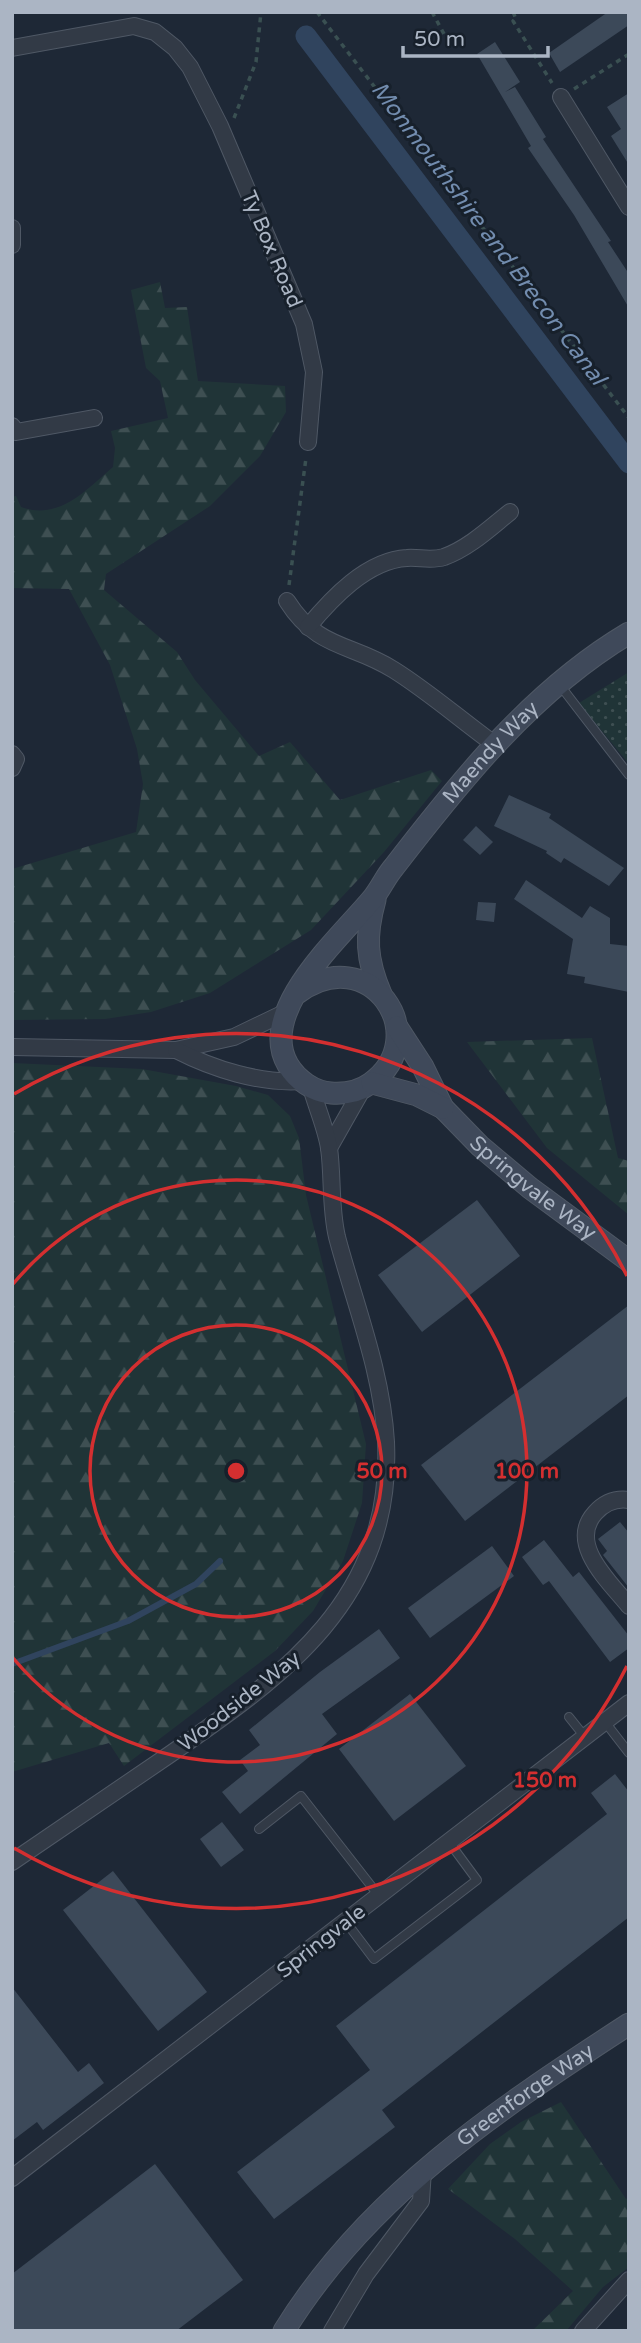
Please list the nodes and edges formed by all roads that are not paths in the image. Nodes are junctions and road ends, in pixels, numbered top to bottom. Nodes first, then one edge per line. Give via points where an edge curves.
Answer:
1 (12, 48) edge
2 (561, 97) road end
3 (629, 206) edge
4 (12, 228) edge
5 (12, 245) edge
6 (94, 418) dead end
7 (12, 426) edge
8 (309, 442) road end
9 (510, 512) dead end
10 (287, 601) road end
11 (308, 627) junction
12 (629, 633) edge
13 (559, 684) junction
14 (494, 744) junction
15 (12, 754) edge
16 (12, 768) edge
17 (629, 775) edge
18 (376, 895) junction
19 (296, 994) junction
20 (381, 995) junction
21 (284, 1013) junction
22 (397, 1027) junction
23 (12, 1046) edge
24 (176, 1050) junction
25 (306, 1084) junction
26 (367, 1086) junction
27 (443, 1108) junction
28 (329, 1148) junction
29 (629, 1261) edge
30 (629, 1500) edge
31 (629, 1606) edge
32 (629, 1703) edge
33 (569, 1717) dead end
34 (605, 1722) junction
35 (585, 1737) junction
36 (629, 1753) edge
37 (259, 1829) dead end
38 (449, 1842) junction
39 (12, 1862) edge
40 (379, 1896) junction
41 (346, 1922) junction
42 (629, 2024) edge
43 (423, 2170) junction
44 (12, 2179) edge
45 (628, 2281) edge
46 (284, 2331) edge
47 (332, 2331) edge
48 (583, 2331) edge

1 - 8 street, Ty Box Road via 134,26 155,32 190,67 226,139 304,324 314,372
2 - 3 street
4 - 5 street
6 - 7 street via 16,432
9 - 11 street via 466,546 442,557 407,558 368,572 324,607
10 - 11 street
11 - 14 street via 328,642 394,669
12 - 13 street, Maendy Way
13 - 14 street, Maendy Way
13 - 17 lane
14 - 18 street, Maendy Way
15 - 16 street via 16,760
18 - 19 street, Maendy Way
18 - 20 street, Maendy Way via 368,927 369,967
19 - 20 street, Maendy Way via 329,977 348,977
19 - 21 street, Maendy Way
20 - 22 street, Maendy Way
21 - 24 street via 234,1037
21 - 25 street, Maendy Way via 280,1045 284,1059
22 - 26 street via 392,1058
22 - 27 street, Springvale Way
23 - 24 street
24 - 25 street via 198,1062 278,1083
25 - 26 street via 328,1093
25 - 28 street, Woodside Way
26 - 27 street, Springvale Way via 417,1095
26 - 28 street
27 - 29 street, Springvale Way via 530,1188
28 - 39 street, Woodside Way via 337,1235 368,1339 386,1441 382,1508 359,1578 318,1637 267,1685
30 - 31 street via 600,1507 591,1517 586,1543 594,1562
32 - 34 street, Springvale
33 - 35 lane
34 - 35 street, Springvale
34 - 36 lane
35 - 38 street, Springvale
37 - 40 lane via 301,1796
38 - 40 street, Springvale
38 - 41 lane via 477,1880 374,1959
40 - 41 street, Springvale
41 - 44 street, Springvale
42 - 43 street, Greenforge Way via 501,2110
43 - 46 street, Greenforge Way via 340,2251
43 - 47 street via 421,2201 366,2274
45 - 48 street

